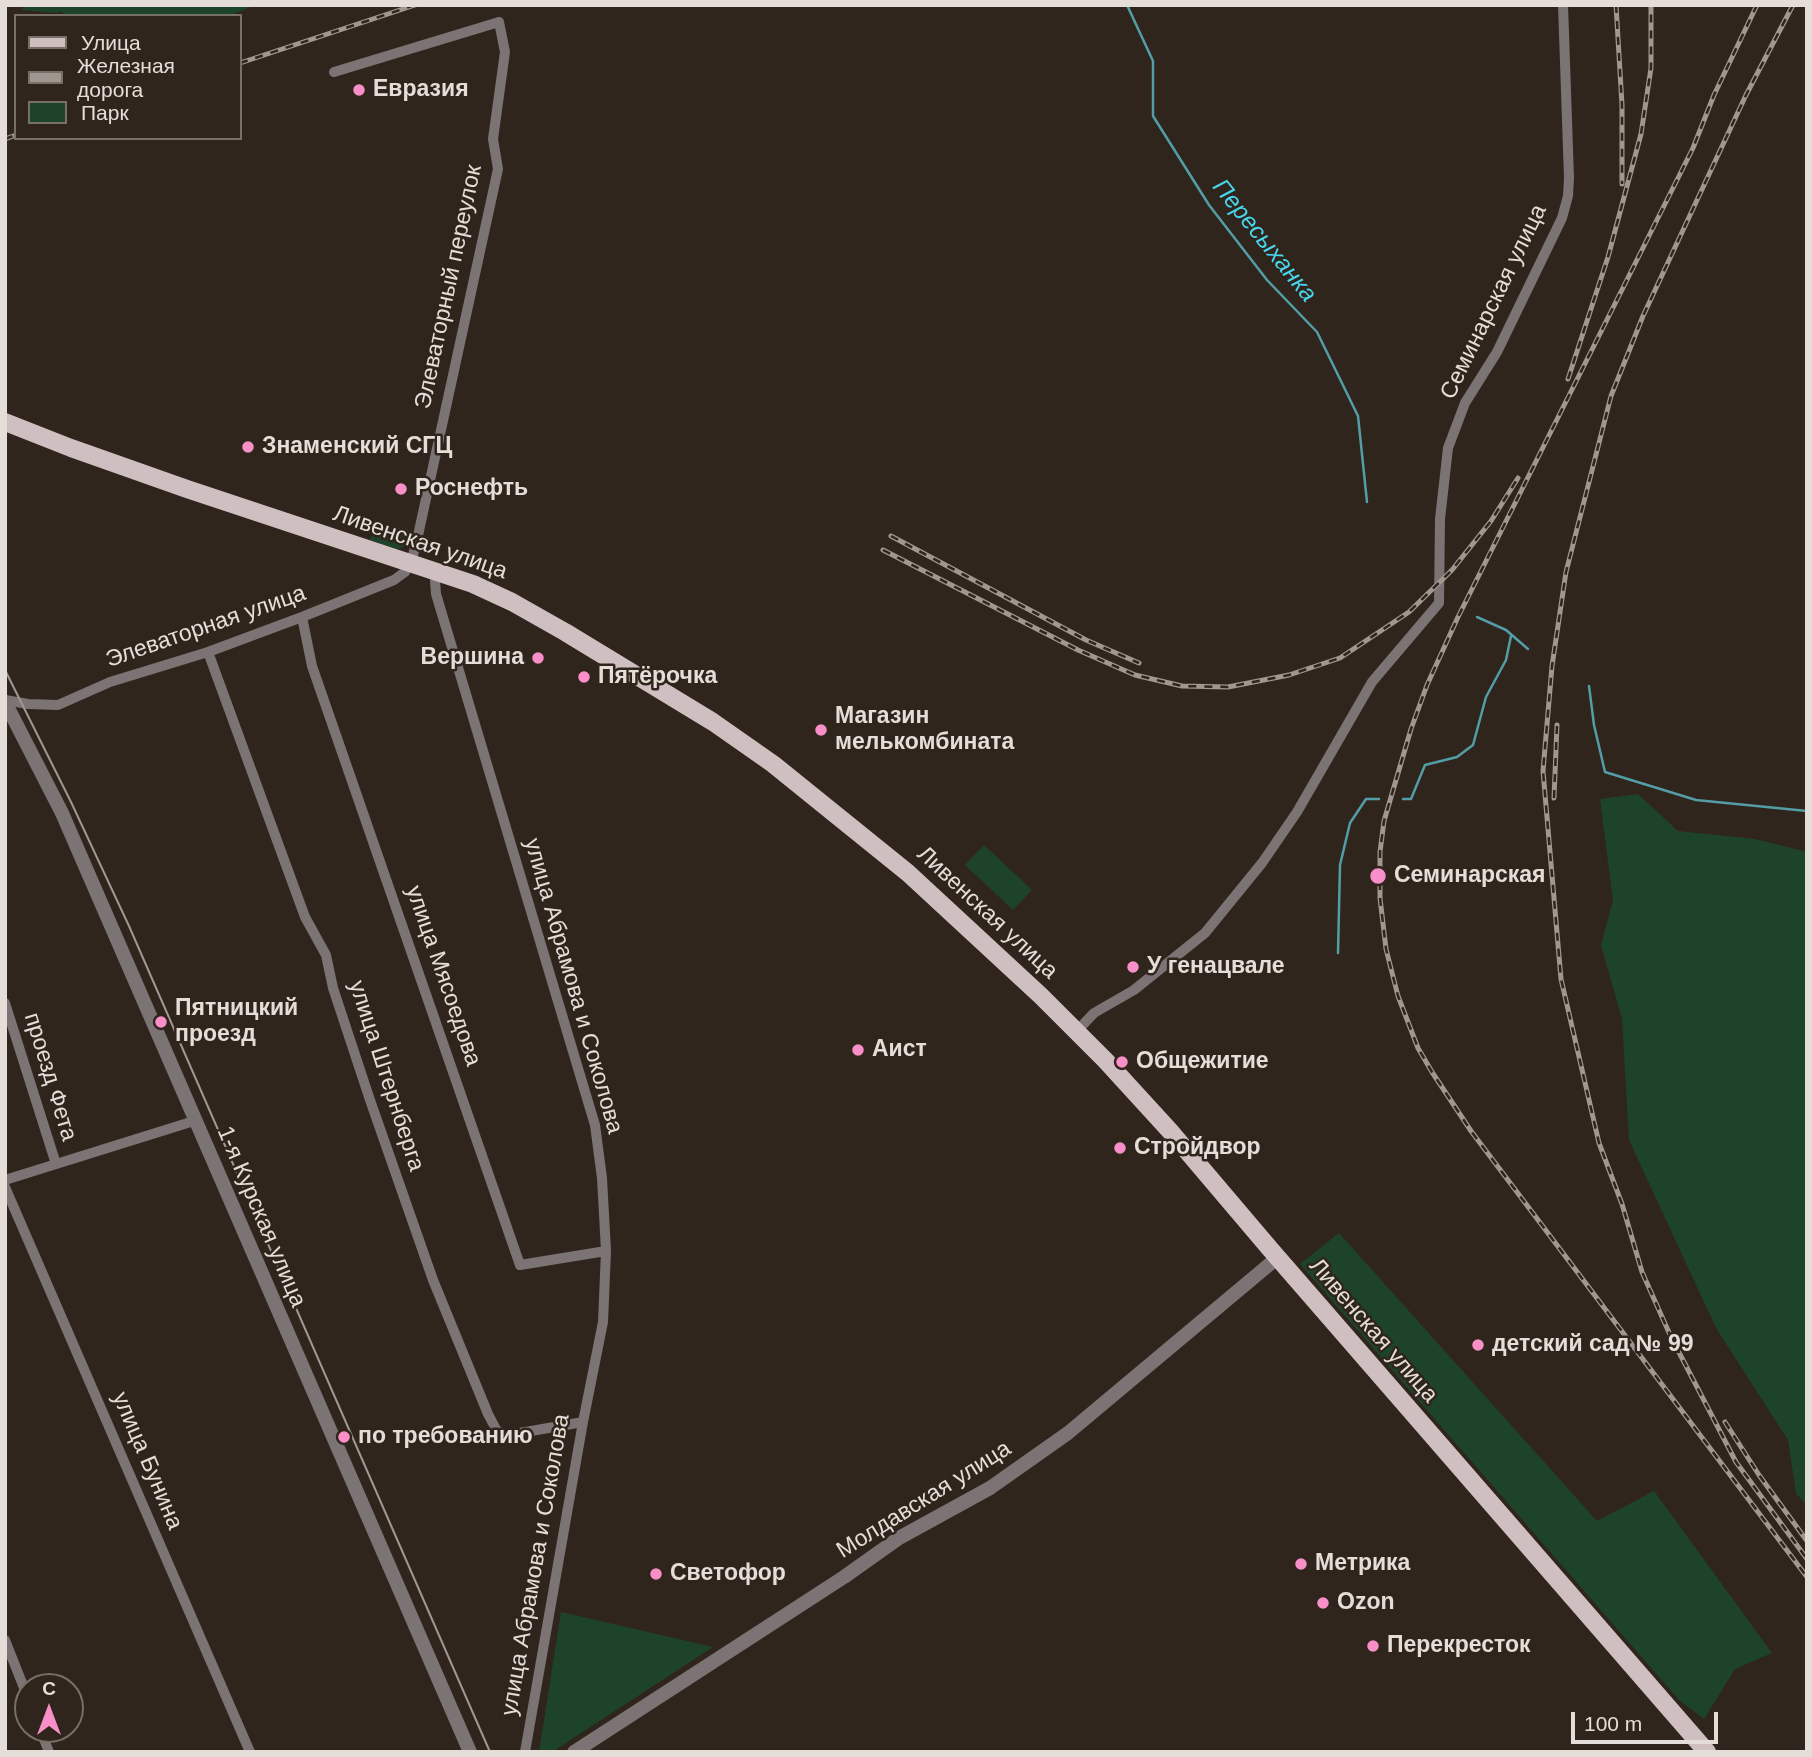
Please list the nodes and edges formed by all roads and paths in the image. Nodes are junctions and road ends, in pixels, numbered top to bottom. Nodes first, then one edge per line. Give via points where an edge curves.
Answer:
1 (1563, 5) edge
2 (334, 72) dead end
3 (5, 422) edge
4 (411, 563) junction
5 (437, 571) junction
6 (303, 617) junction
7 (208, 652) junction
8 (5, 701) edge
9 (5, 1003) edge
10 (1076, 1032) junction
11 (194, 1121) junction
12 (55, 1164) junction
13 (5, 1180) edge
14 (5, 1187) edge
15 (606, 1251) junction
16 (1277, 1258) junction
17 (583, 1422) junction
18 (5, 1640) edge
19 (18, 1673) edge
20 (250, 1752) edge
21 (470, 1752) edge
22 (525, 1752) edge
23 (574, 1752) edge
24 (1707, 1752) edge

1 - 10 street, Семинарская улица via 1569,178 1562,218 1498,349 1465,403 1448,448 1440,519 1439,603 1372,682 1297,812 1205,933 1134,990 1094,1013
2 - 4 street, Элеваторный переулок via 499,22 505,52 493,139 498,169
3 - 4 main road, Ливенская улица
4 - 5 main road, Ливенская улица
4 - 6 street, Элеваторная улица via 394,580
5 - 10 main road, Ливенская улица via 523,608 774,764 908,873
5 - 15 street, улица Абрамова и Соколова via 436,594 595,1125
6 - 7 street, Элеваторная улица
6 - 15 street, улица Мясоедова via 312,666 520,1265
7 - 8 street, Элеваторная улица via 110,682 58,705
7 - 17 street, улица Штернберга via 305,917 326,955 333,988 433,1280 488,1414 497,1431 508,1435
8 - 11 street, 1-я Курская улица via 62,813
9 - 12 street, проезд Фета
10 - 16 main road, Ливенская улица via 1170,1130
11 - 12 street
11 - 21 street, 1-я Курская улица
12 - 13 street
14 - 20 street, улица Бунина
15 - 17 street, улица Абрамова и Соколова via 603,1322
16 - 23 street, Молдавская улица via 1068,1433 990,1488 899,1538
16 - 24 main road, Ливенская улица
17 - 22 street, улица Абрамова и Соколова
18 - 19 street

